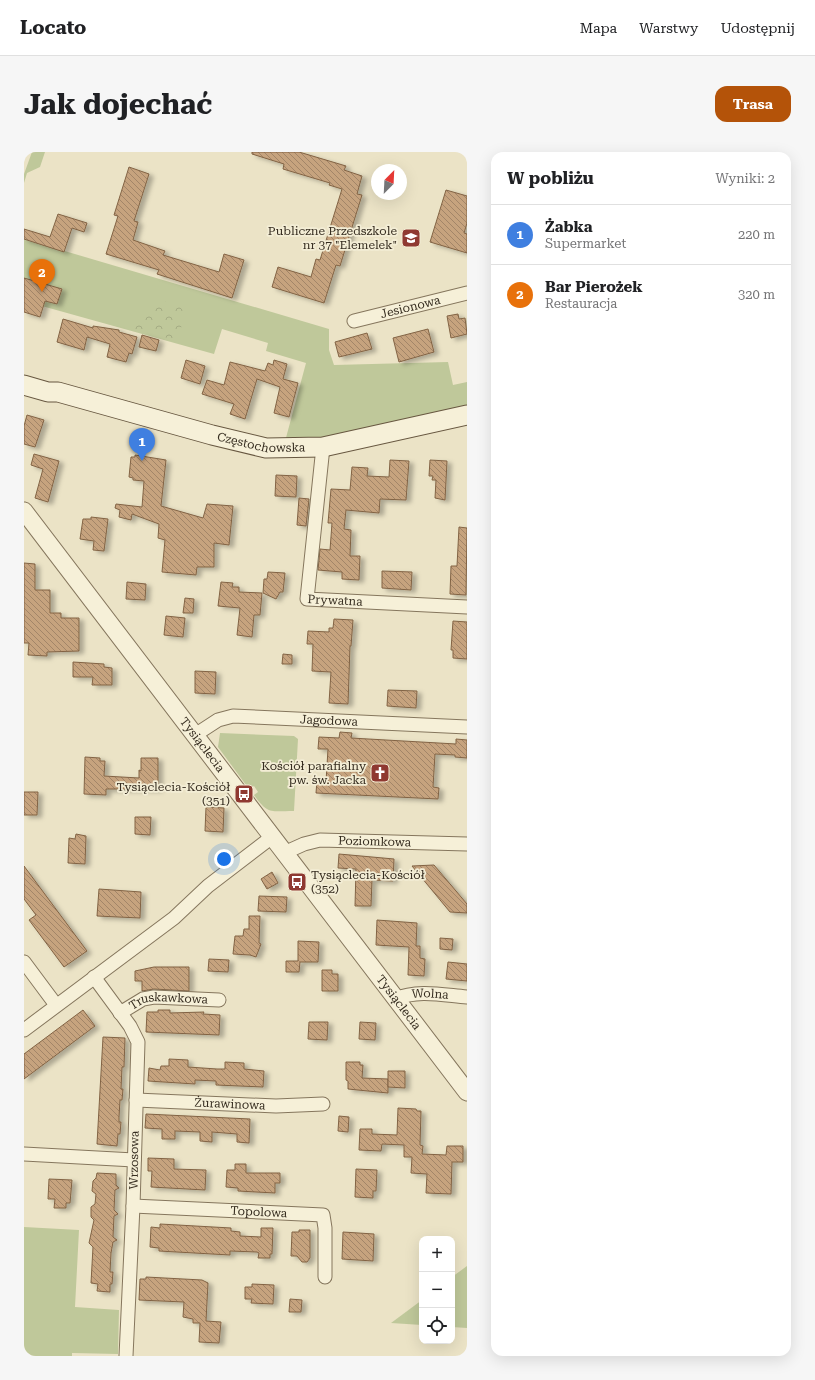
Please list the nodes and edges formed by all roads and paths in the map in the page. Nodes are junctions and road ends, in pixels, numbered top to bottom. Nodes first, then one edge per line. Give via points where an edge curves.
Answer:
1 (467, 293) edge
2 (354, 321) dead end
3 (24, 376) edge
4 (24, 385) edge
5 (58, 392) junction
6 (467, 415) edge
7 (323, 447) junction
8 (24, 511) edge
9 (467, 607) edge
10 (467, 727) edge
11 (195, 735) junction
12 (272, 837) junction
13 (467, 844) edge
14 (284, 853) junction
15 (24, 962) edge
16 (94, 978) junction
17 (467, 997) edge
18 (395, 999) junction
19 (219, 1000) dead end
20 (56, 1005) junction
21 (120, 1013) junction
22 (24, 1030) edge
23 (467, 1092) edge
24 (136, 1100) junction
25 (323, 1104) dead end
26 (24, 1154) edge
27 (134, 1160) junction
28 (133, 1206) junction
29 (325, 1277) dead end
30 (126, 1356) edge

1 - 2 street, Jesionowa
3 - 5 main road, Częstochowska via 49,385
4 - 5 main road, Częstochowska via 48,392
5 - 7 main road, Częstochowska via 266,448
6 - 7 main road, Częstochowska
7 - 9 street, Prywatna via 307,599
8 - 11 street, Tysiąclecia
10 - 11 street, Jagodowa via 233,716 218,720
11 - 12 street, Tysiąclecia
12 - 14 street, Tysiąclecia
12 - 16 street via 208,886 174,918
13 - 14 street, Poziomkowa via 320,840
14 - 18 street, Tysiąclecia
15 - 20 street
16 - 20 street
16 - 21 street, Wrzosowa
17 - 18 street, Wolna via 417,993
18 - 23 street, Tysiąclecia
19 - 21 street, Truskawkowa via 154,997 143,999
20 - 22 street
21 - 24 street, Wrzosowa via 138,1042
24 - 25 street, Żurawinowa via 276,1106
24 - 27 street, Wrzosowa
26 - 27 street
27 - 28 street, Wrzosowa
28 - 29 street, Topolowa via 323,1215
28 - 30 street, Wrzosowa

